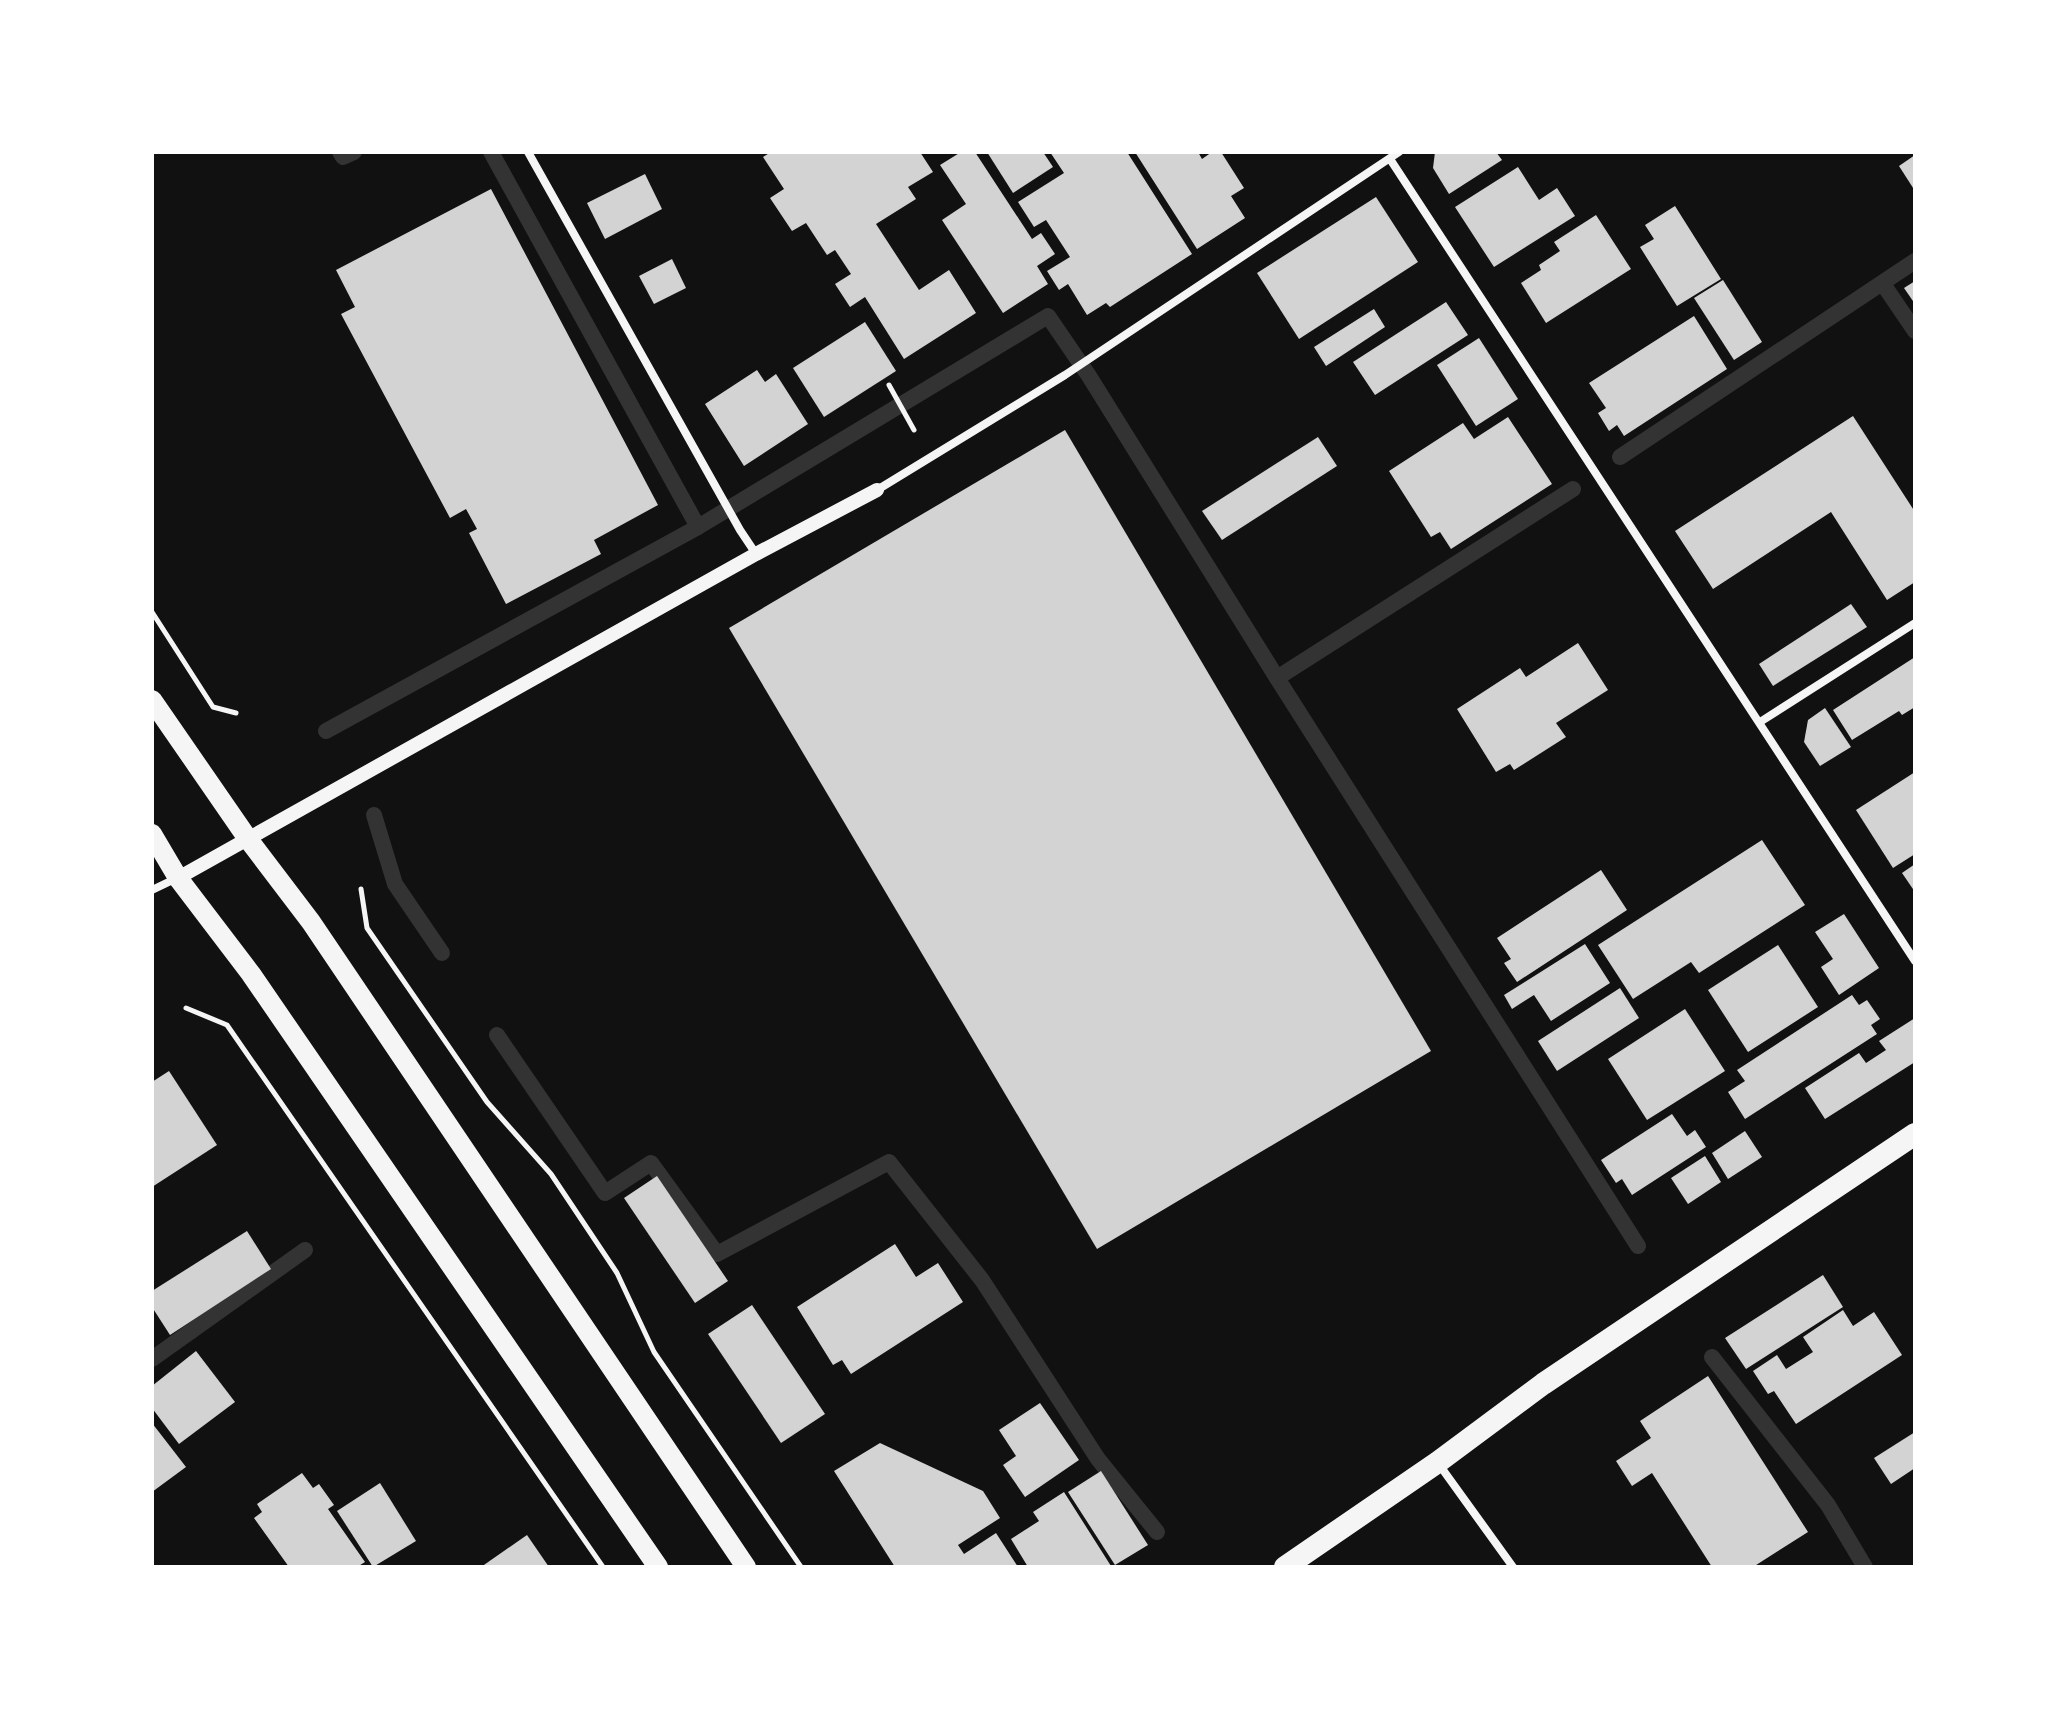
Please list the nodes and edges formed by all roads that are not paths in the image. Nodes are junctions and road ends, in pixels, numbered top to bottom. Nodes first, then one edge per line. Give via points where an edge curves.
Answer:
1 (528, 152) edge
2 (1399, 152) edge
3 (1390, 159) junction
4 (877, 490) joint
5 (756, 554) junction
6 (1915, 623) edge
7 (152, 700) edge
8 (1760, 722) junction
9 (152, 834) edge
10 (248, 839) junction
11 (178, 878) junction
12 (152, 890) edge
13 (1915, 961) edge
14 (1915, 1134) edge
15 (1438, 1462) junction
16 (658, 1567) edge
17 (746, 1567) edge
18 (1285, 1567) edge
19 (1513, 1567) edge

1 - 5 street
2 - 3 street
3 - 4 street via 1065,375
3 - 8 street
4 - 5 street
5 - 10 street
6 - 8 street
7 - 10 main road
8 - 13 street
9 - 11 main road
10 - 11 street
10 - 17 main road via 311,922
11 - 12 street
11 - 16 main road via 251,974
14 - 15 highway via 1543,1384
15 - 18 highway
15 - 19 street

